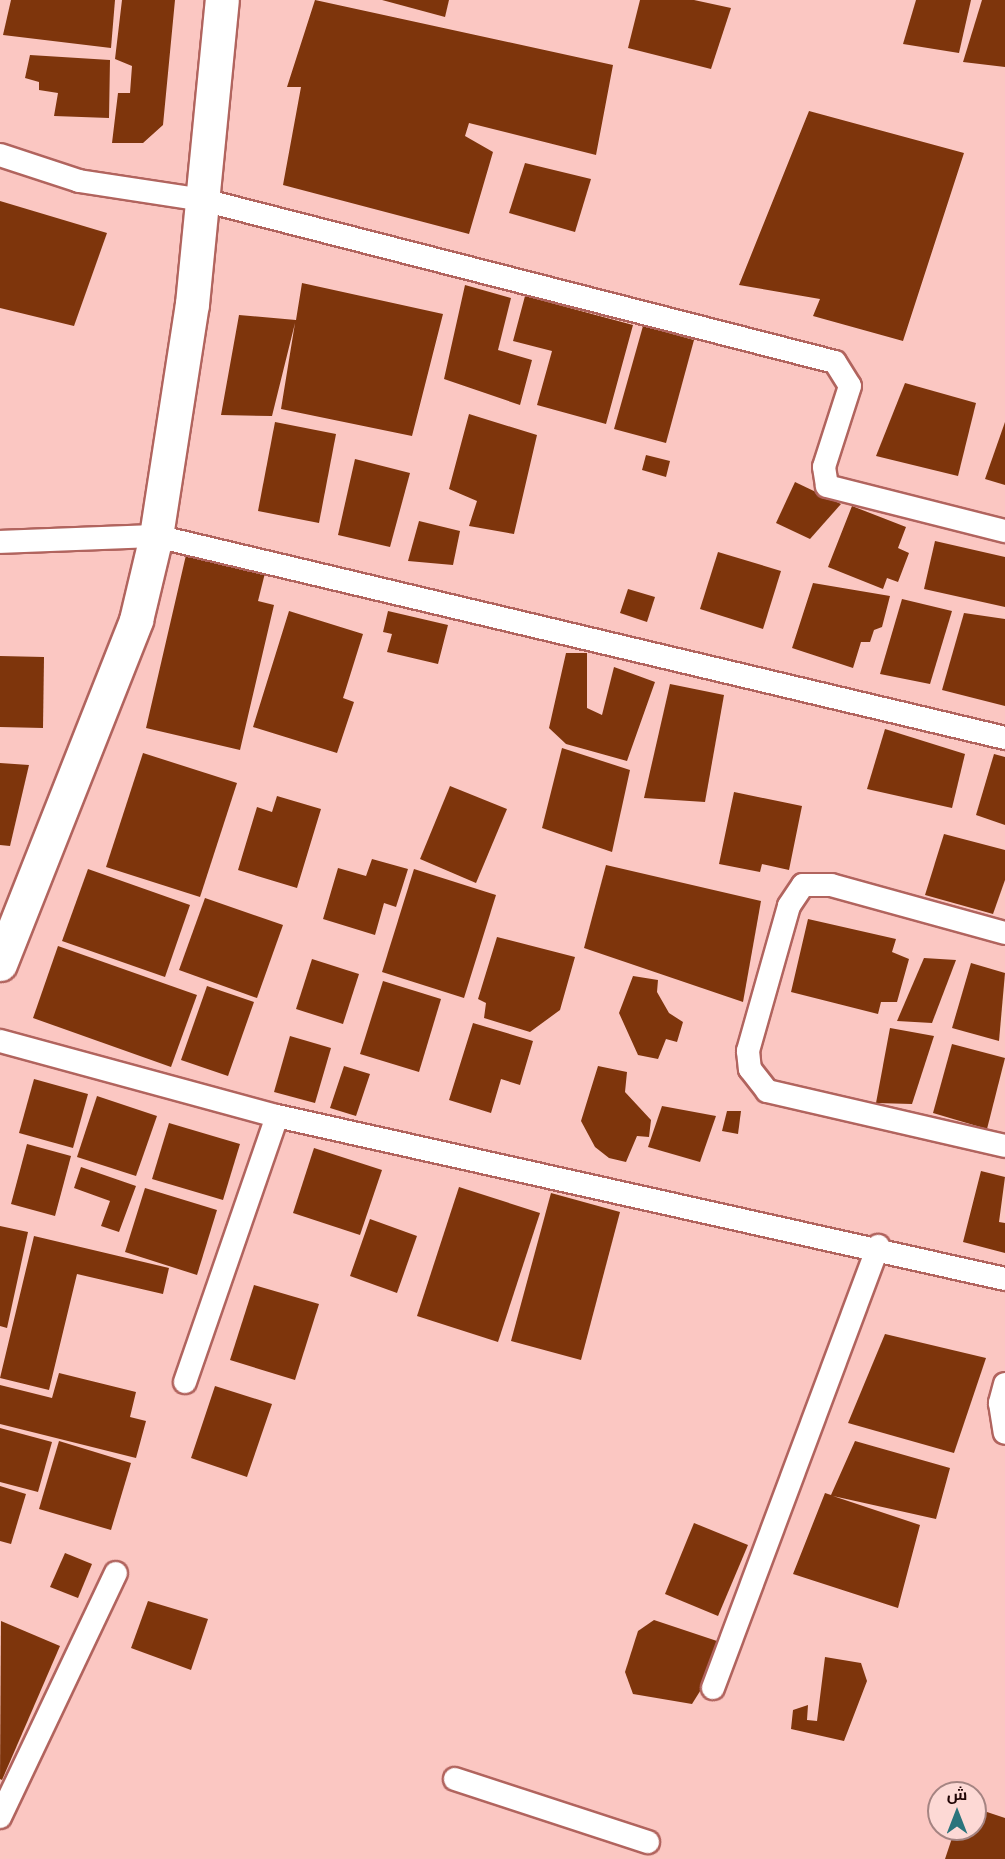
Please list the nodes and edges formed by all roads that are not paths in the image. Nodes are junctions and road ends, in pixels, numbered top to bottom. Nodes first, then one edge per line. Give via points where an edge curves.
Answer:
1 (222, 0) edge
2 (0, 155) edge
3 (203, 200) junction
4 (1005, 531) edge
5 (156, 536) junction
6 (0, 542) edge
7 (1005, 738) edge
8 (1005, 933) edge
9 (0, 964) edge
10 (0, 1041) edge
11 (277, 1116) junction
12 (1005, 1146) edge
13 (878, 1246) junction
14 (1005, 1279) edge
15 (184, 1382) dead end
16 (1005, 1384) edge
17 (1005, 1433) edge
18 (116, 1573) dead end
19 (713, 1688) dead end
20 (455, 1779) dead end
21 (0, 1817) edge
22 (647, 1843) edge

1 - 3 street
2 - 3 street via 79,181
3 - 4 street via 835,362 850,386 824,467 827,486
3 - 5 street
5 - 6 street
5 - 7 street
5 - 9 street via 136,620
8 - 12 street via 831,885 803,885 789,906 748,1051 750,1069 767,1091
10 - 11 street
11 - 13 street
11 - 15 street
13 - 14 street
13 - 19 street
16 - 17 street via 1000,1403
18 - 21 street
20 - 22 street

